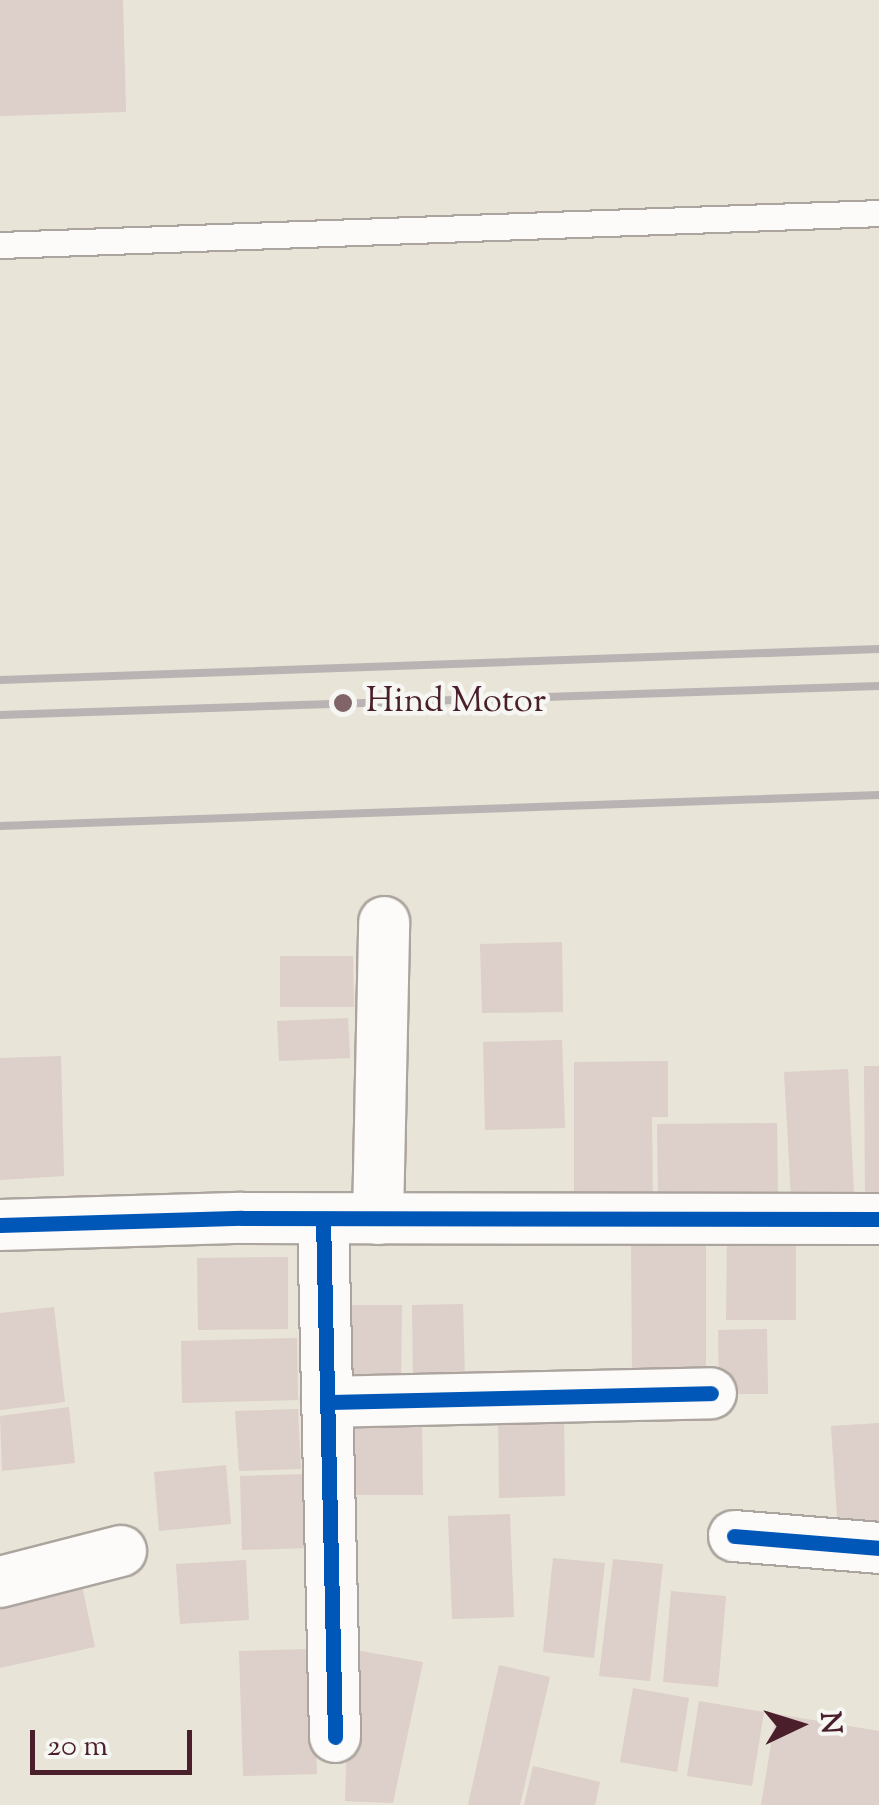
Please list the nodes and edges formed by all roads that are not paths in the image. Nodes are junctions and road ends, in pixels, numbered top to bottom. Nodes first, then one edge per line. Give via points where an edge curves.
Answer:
1 (879, 213) edge
2 (0, 245) edge
3 (384, 922) dead end
4 (323, 1218) junction
5 (378, 1219) junction
6 (879, 1220) edge
7 (0, 1226) edge
8 (711, 1393) dead end
9 (326, 1402) junction
10 (734, 1536) dead end
11 (879, 1548) edge
12 (121, 1551) dead end
13 (0, 1582) edge
14 (335, 1737) dead end

1 - 2 lane
3 - 5 street
4 - 5 street
4 - 7 street
4 - 9 street
5 - 6 street
8 - 9 street
9 - 14 street
10 - 11 street
12 - 13 street

